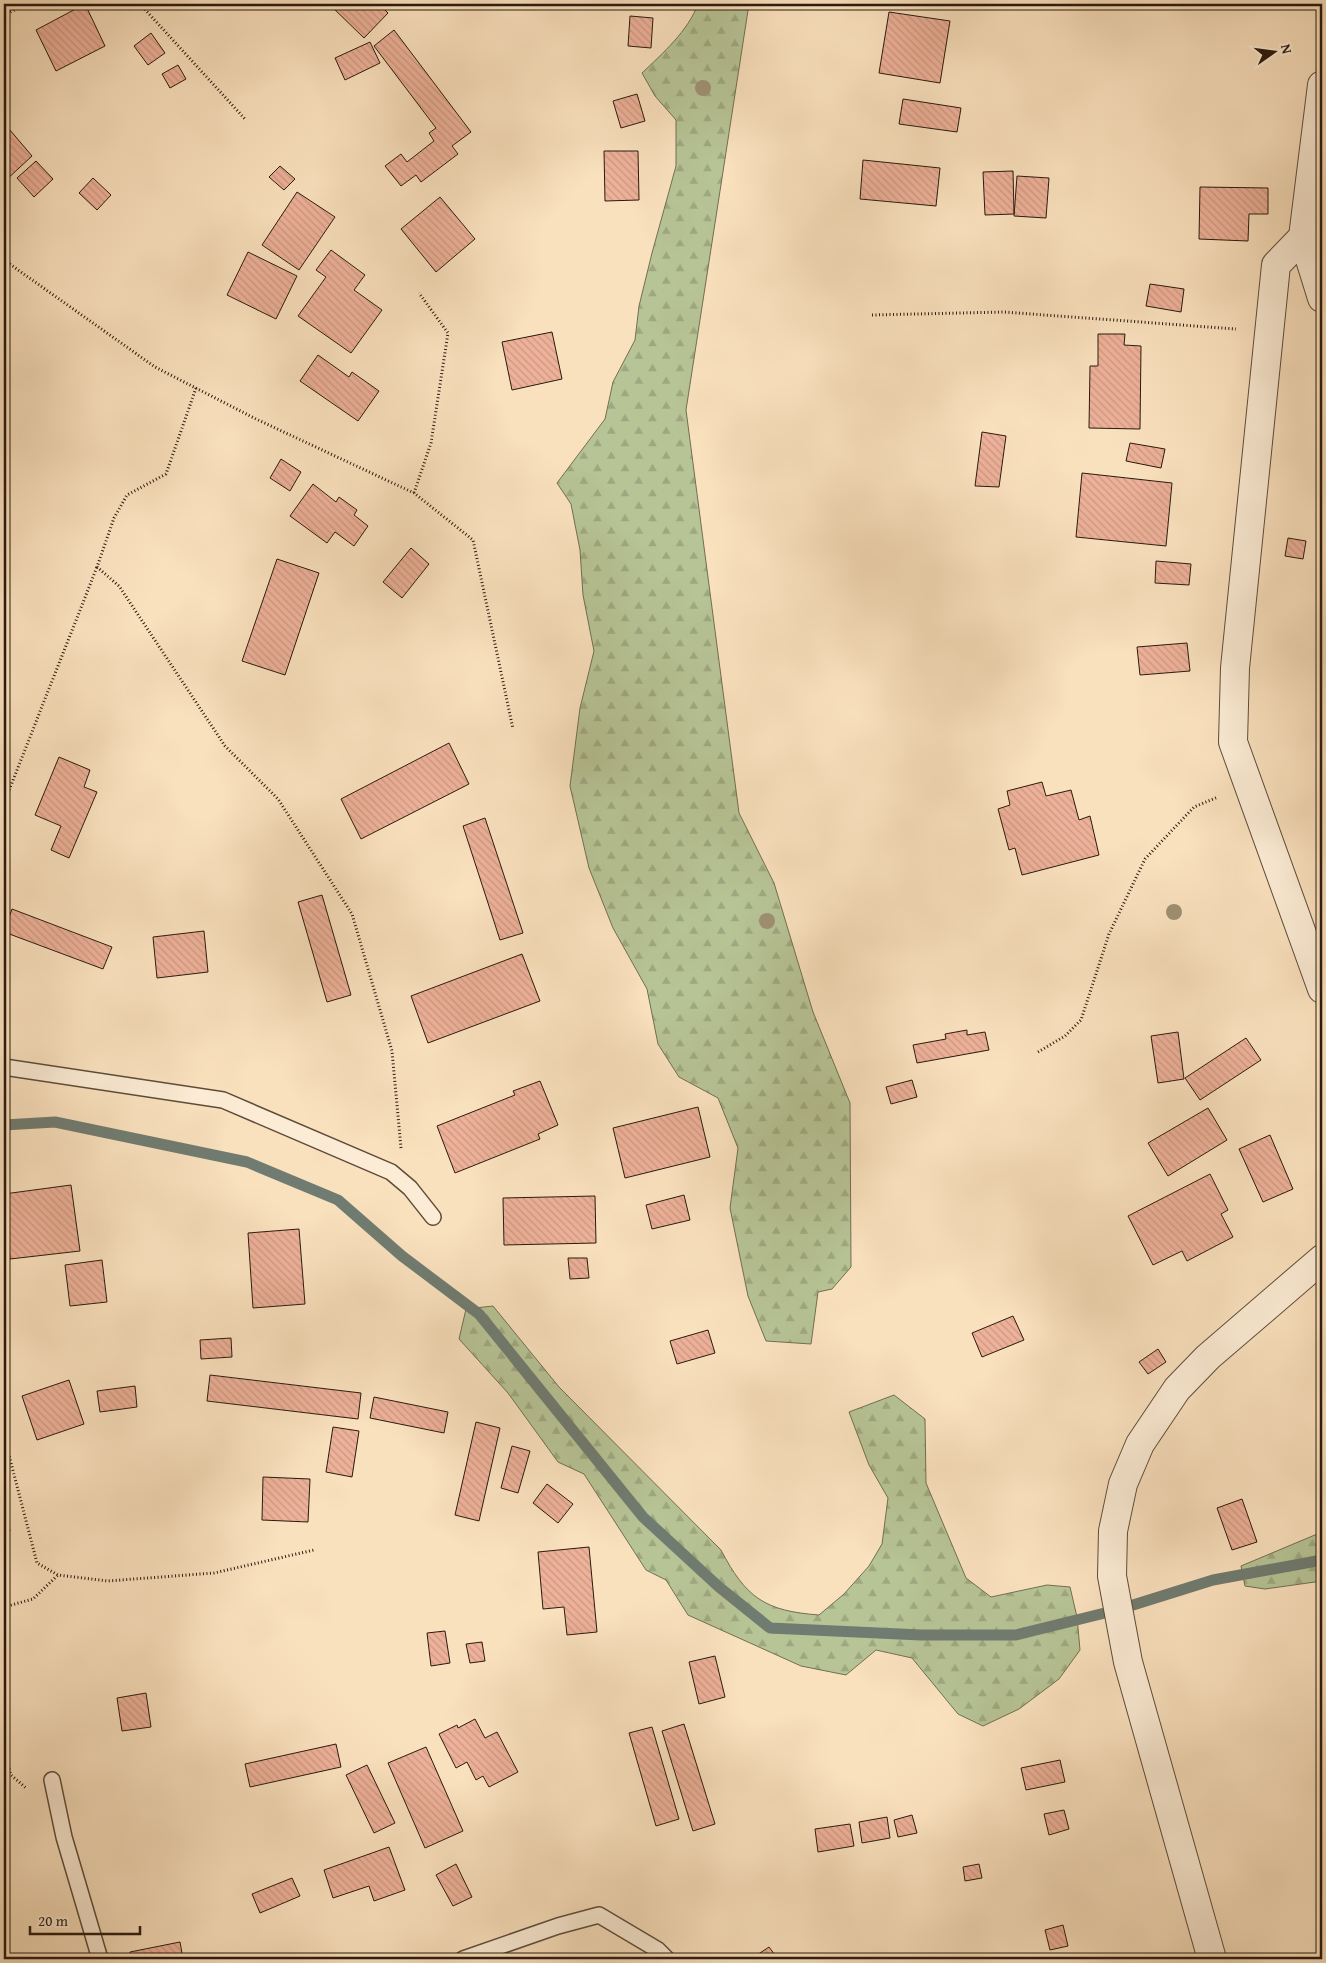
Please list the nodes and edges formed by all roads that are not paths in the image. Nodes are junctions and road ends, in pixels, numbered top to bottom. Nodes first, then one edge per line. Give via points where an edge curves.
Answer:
1 (1322, 85) edge
2 (1303, 237) junction
3 (1322, 298) edge
4 (1322, 989) edge
5 (4, 1067) edge
6 (433, 1218) dead end
7 (1322, 1260) edge
8 (52, 1780) road end
9 (100, 1959) edge
10 (462, 1959) edge
11 (668, 1959) edge
12 (1212, 1959) edge

1 - 2 street
2 - 3 street
2 - 4 street via 1276,264 1235,668 1233,742
5 - 6 lane via 223,1100 391,1172 410,1188
7 - 12 street via 1208,1356 1176,1389 1140,1444 1123,1484 1113,1531 1112,1576 1128,1662
8 - 9 lane via 64,1837
10 - 11 lane via 599,1915

